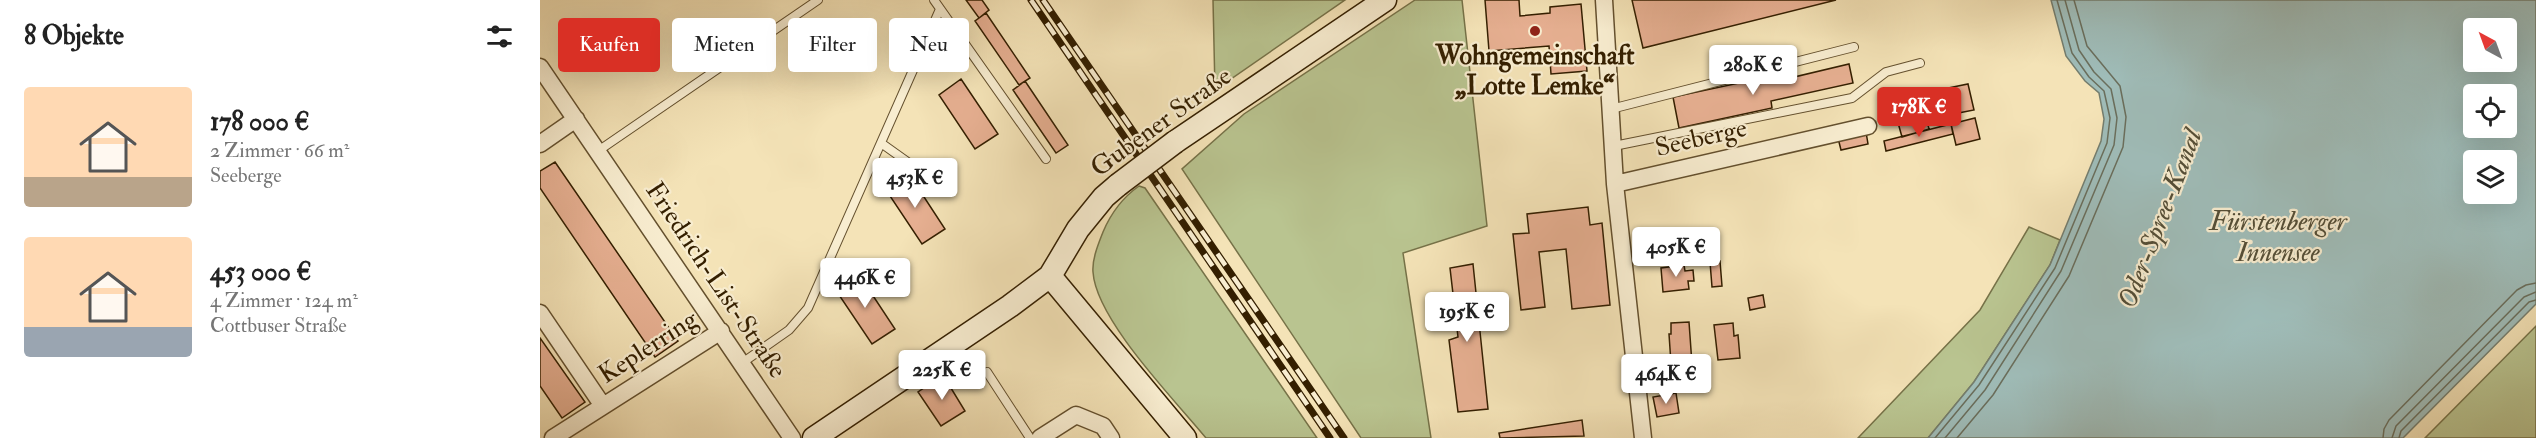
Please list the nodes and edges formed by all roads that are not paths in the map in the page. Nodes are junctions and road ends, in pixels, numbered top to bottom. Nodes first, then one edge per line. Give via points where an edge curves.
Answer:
1 (818, 0) edge
2 (934, 0) edge
3 (1385, 0) edge
4 (1604, 0) edge
5 (940, 9) junction
6 (1854, 47) dead end
7 (1920, 63) dead end
8 (540, 67) edge
9 (1611, 109) junction
10 (576, 119) junction
11 (1868, 126) dead end
12 (881, 143) junction
13 (540, 144) edge
14 (1614, 146) junction
15 (598, 151) junction
16 (1046, 159) dead end
17 (941, 166) dead end
18 (1616, 184) junction
19 (1050, 276) junction
20 (540, 313) edge
21 (721, 331) junction
22 (742, 363) junction
23 (987, 372) dead end
24 (603, 406) junction
25 (553, 438) edge
26 (792, 438) edge
27 (814, 438) edge
28 (1030, 438) edge
29 (1040, 438) edge
30 (1111, 438) edge
31 (1185, 438) edge
32 (1643, 438) edge

1 - 15 lane
2 - 5 lane
3 - 19 main road, Gubener Straße, bridge via 1118,184 1078,229
4 - 9 street
5 - 12 lane
5 - 16 lane
6 - 9 lane
7 - 14 lane via 1886,72 1852,98
8 - 10 street, Friedrich-List-Straße
9 - 14 street
10 - 13 street
10 - 15 street, Friedrich-List-Straße
11 - 18 street, Seeberge
12 - 17 lane via 909,163
12 - 22 lane via 808,308 789,330
14 - 18 street
15 - 21 street, Friedrich-List-Straße
18 - 32 street
19 - 27 main road
19 - 31 main road
20 - 24 street, Keplerring
21 - 22 street, Friedrich-List-Straße
21 - 24 street, Keplerring
22 - 26 street, Friedrich-List-Straße
23 - 28 lane
24 - 25 street, Keplerring
29 - 30 street via 1076,415 1103,426

